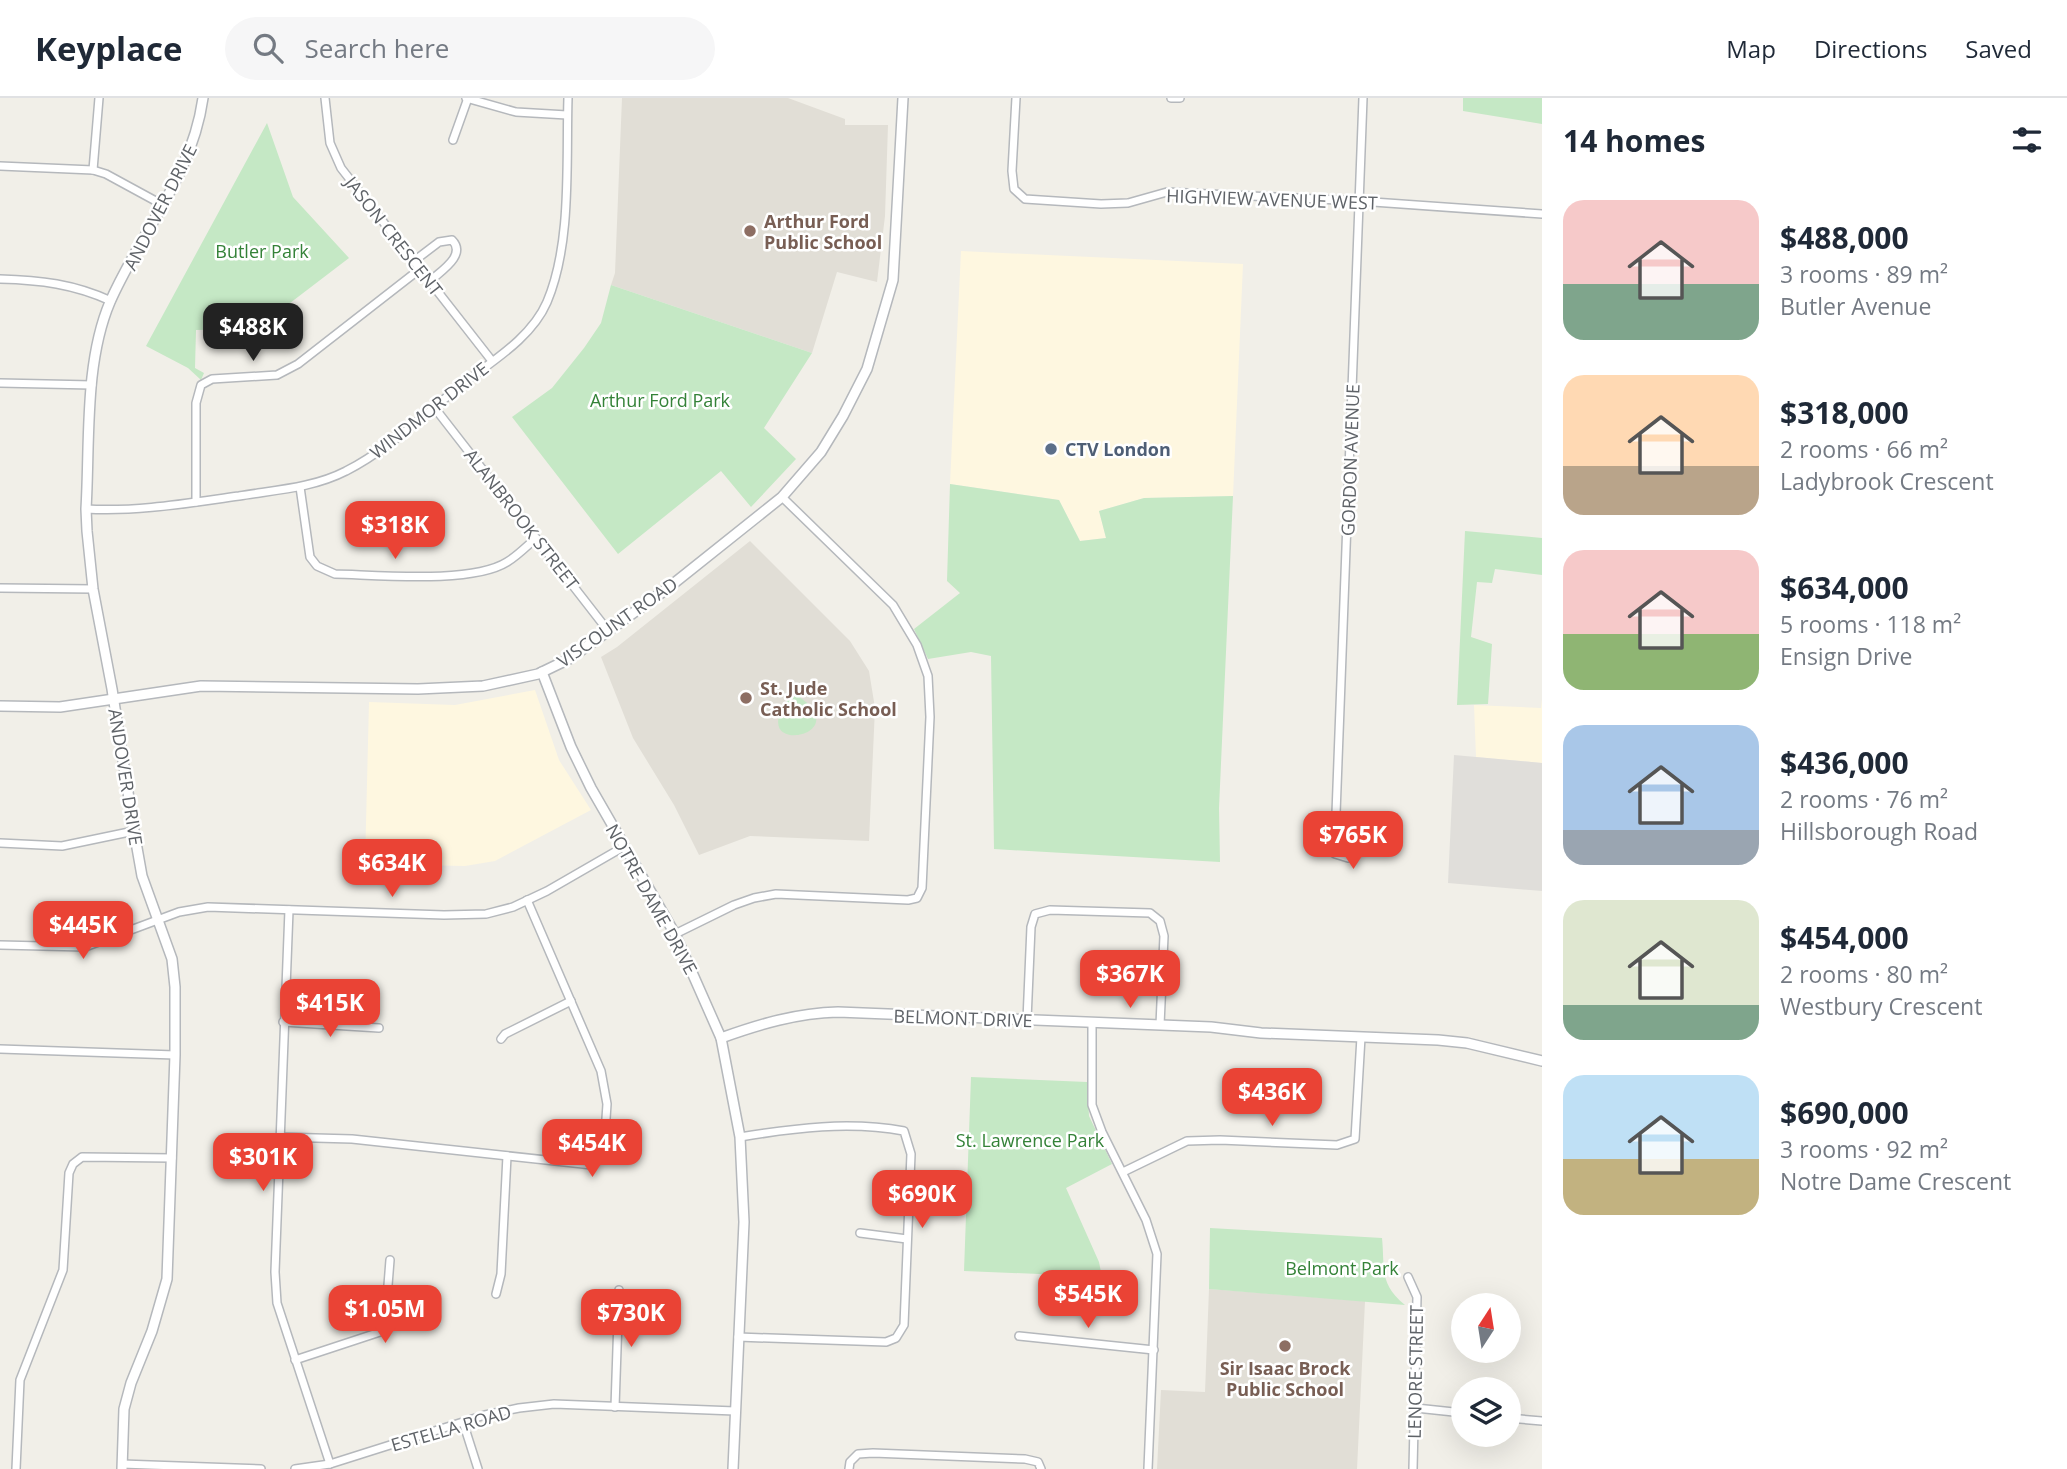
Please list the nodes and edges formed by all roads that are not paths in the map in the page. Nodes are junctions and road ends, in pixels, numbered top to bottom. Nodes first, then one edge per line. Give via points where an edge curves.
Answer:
1 (99, 98) edge
2 (203, 98) edge
3 (325, 98) edge
4 (467, 98) edge
5 (568, 98) edge
6 (903, 98) edge
7 (1016, 98) edge
8 (1171, 98) edge
9 (1180, 98) edge
10 (1363, 98) edge
11 (567, 115) junction
12 (453, 140) dead end
13 (0, 166) edge
14 (93, 170) junction
15 (1359, 201) junction
16 (163, 205) junction
17 (1542, 214) edge
18 (414, 261) junction
19 (420, 269) junction
20 (0, 279) edge
21 (430, 281) junction
22 (111, 301) junction
23 (492, 361) junction
24 (0, 383) edge
25 (92, 385) junction
26 (434, 407) junction
27 (300, 486) junction
28 (782, 497) junction
29 (196, 502) junction
30 (86, 509) junction
31 (536, 538) junction
32 (0, 588) edge
33 (93, 589) junction
34 (609, 632) junction
35 (542, 672) junction
36 (114, 701) junction
37 (0, 706) edge
38 (1337, 822) junction
39 (134, 831) junction
40 (0, 844) edge
41 (625, 846) junction
42 (527, 900) junction
43 (289, 910) junction
44 (158, 921) junction
45 (675, 934) junction
46 (0, 945) edge
47 (570, 1000) junction
48 (1027, 1020) junction
49 (283, 1022) junction
50 (1092, 1024) junction
51 (1160, 1025) junction
52 (380, 1028) dead end
53 (1361, 1037) junction
54 (721, 1038) junction
55 (501, 1039) dead end
56 (0, 1049) edge
57 (175, 1055) junction
58 (1542, 1061) edge
59 (279, 1137) junction
60 (740, 1137) junction
61 (507, 1156) junction
62 (172, 1158) junction
63 (1123, 1172) junction
64 (860, 1233) dead end
65 (907, 1239) junction
66 (390, 1260) dead end
67 (1408, 1277) dead end
68 (619, 1290) dead end
69 (496, 1294) dead end
70 (1019, 1336) dead end
71 (738, 1337) junction
72 (1154, 1350) junction
73 (295, 1360) junction
74 (615, 1406) junction
75 (1416, 1408) junction
76 (735, 1411) junction
77 (1451, 1412) edge
78 (1521, 1419) edge
79 (1542, 1421) edge
80 (463, 1422) junction
81 (330, 1464) junction
82 (122, 1466) edge
83 (16, 1469) edge
84 (261, 1469) edge
85 (295, 1469) edge
86 (478, 1469) edge
87 (733, 1469) edge
88 (849, 1469) edge
89 (1041, 1469) edge
90 (1148, 1469) edge
91 (1413, 1469) edge

1 - 14 street
2 - 16 street, ANDOVER DRIVE via 199,127
3 - 18 street, JASON CRESCENT via 330,143 341,168
4 - 11 street via 516,112
4 - 12 street
5 - 11 street, WINDMOR DRIVE
6 - 28 street, VISCOUNT ROAD via 893,280 867,369 821,452
7 - 15 street, HIGHVIEW AVENUE WEST via 1012,171 1014,189 1025,198 1128,203 1167,192
8 - 9 street
10 - 15 street, GORDON AVENUE
11 - 23 street, WINDMOR DRIVE via 563,238 557,275 533,325
13 - 14 street
14 - 16 street
15 - 17 street, HIGHVIEW AVENUE WEST
15 - 38 street, GORDON AVENUE
16 - 22 street, ANDOVER DRIVE
18 - 19 street, JASON CRESCENT
18 - 21 street via 447,239 456,244 454,259
19 - 21 street, JASON CRESCENT
19 - 29 street via 298,364 277,375 212,379 201,384 196,403
20 - 22 street via 66,284
21 - 23 street, JASON CRESCENT
22 - 25 street, ANDOVER DRIVE via 94,352
23 - 26 street, WINDMOR DRIVE
24 - 25 street
25 - 30 street, ANDOVER DRIVE
26 - 27 street, WINDMOR DRIVE via 348,471
26 - 31 street, ALANBROOK STREET
27 - 29 street, WINDMOR DRIVE
27 - 31 street via 310,557 317,566 335,574 462,576 507,562
28 - 34 street, VISCOUNT ROAD
28 - 45 street via 892,605 917,645 928,676 930,717 922,888 917,898 908,900 776,894 754,898
29 - 30 street, WINDMOR DRIVE via 148,509
30 - 33 street, ANDOVER DRIVE
31 - 34 street, ALANBROOK STREET
32 - 33 street
33 - 36 street, ANDOVER DRIVE
34 - 35 street, VISCOUNT ROAD
35 - 36 street, VISCOUNT ROAD via 484,685 418,689 201,686
35 - 41 street, NOTRE DAME DRIVE via 571,747
36 - 37 street, VISCOUNT ROAD via 60,707
36 - 39 street, ANDOVER DRIVE
38 - 38 street, GORDON AVENUE via 1335,854 1348,858 1355,852 1356,840
39 - 40 street via 62,846
39 - 44 street, ANDOVER DRIVE via 142,876
41 - 42 street
41 - 45 street, NOTRE DAME DRIVE
42 - 43 street via 486,914
42 - 47 street
43 - 44 street via 208,907
43 - 49 street
44 - 46 street via 85,947
44 - 57 street, ANDOVER DRIVE via 172,959
45 - 54 street, NOTRE DAME DRIVE
47 - 55 street
47 - 61 street via 601,1071 607,1104 600,1159 592,1165
48 - 50 street, BELMONT DRIVE
48 - 51 street via 1031,927 1035,914 1050,909 1150,913 1160,921 1164,936
48 - 54 street, BELMONT DRIVE via 810,1013
49 - 52 street
49 - 59 street
50 - 51 street, BELMONT DRIVE
50 - 63 street via 1092,1105
51 - 53 street, BELMONT DRIVE
53 - 58 street, BELMONT DRIVE via 1467,1043
53 - 63 street via 1355,1139 1336,1145 1187,1141
54 - 60 street, NOTRE DAME DRIVE
56 - 57 street
57 - 62 street, ANDOVER DRIVE
59 - 61 street via 352,1139
59 - 73 street via 276,1293
60 - 65 street via 809,1127 904,1130 911,1154
60 - 71 street, NOTRE DAME DRIVE via 744,1222
61 - 69 street
62 - 82 street, ANDOVER DRIVE via 167,1279 124,1409
62 - 83 street via 82,1157 73,1164 63,1270 20,1380
63 - 72 street via 1157,1254
64 - 65 street
65 - 71 street via 904,1325 897,1338 886,1342
66 - 73 street via 385,1323 380,1332
67 - 75 street, LENORE STREET via 1417,1297
68 - 74 street
70 - 72 street
71 - 76 street, NOTRE DAME DRIVE
72 - 90 street
73 - 81 street
74 - 76 street, ESTELLA ROAD
74 - 80 street, ESTELLA ROAD via 554,1404
75 - 77 street
75 - 91 street, LENORE STREET
76 - 87 street, NOTRE DAME DRIVE
78 - 79 street
80 - 81 street, ESTELLA ROAD
80 - 86 street
81 - 85 street, ESTELLA ROAD
82 - 84 street
88 - 89 street via 858,1454 873,1453 1025,1460 1038,1462

